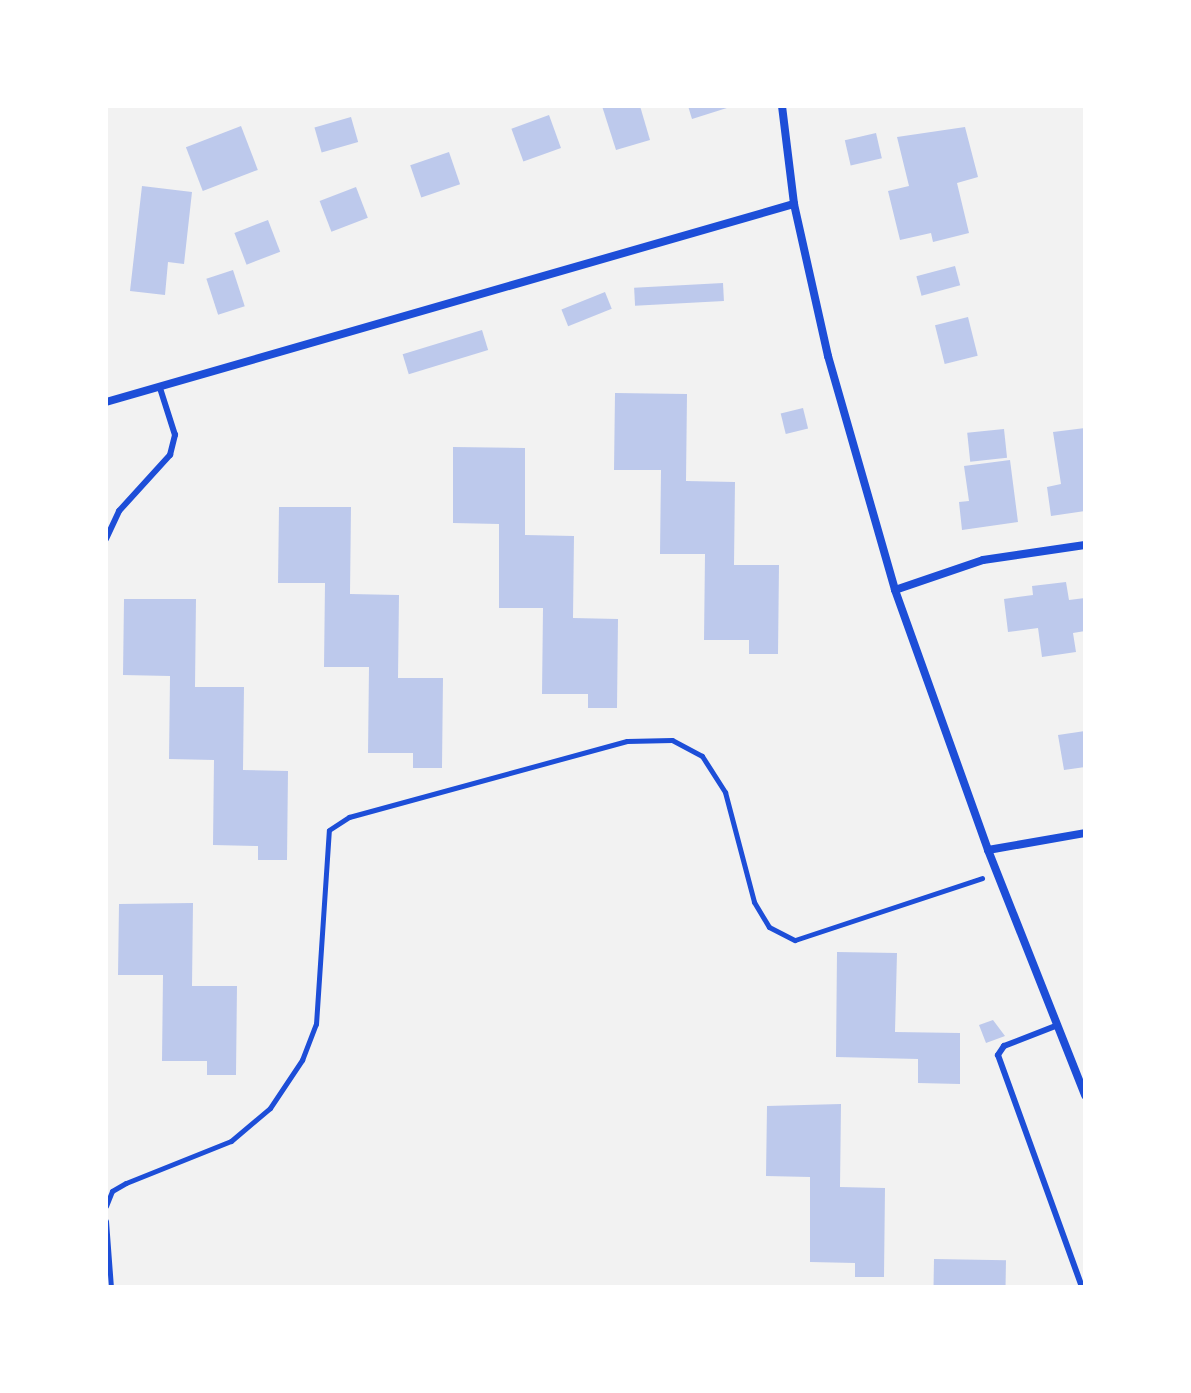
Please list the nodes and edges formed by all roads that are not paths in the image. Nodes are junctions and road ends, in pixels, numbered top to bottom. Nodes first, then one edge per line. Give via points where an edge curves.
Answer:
1 (782, 106) edge
2 (794, 204) junction
3 (160, 388) junction
4 (106, 402) edge
5 (106, 539) edge
6 (1085, 545) edge
7 (895, 590) junction
8 (1085, 833) edge
9 (988, 850) junction
10 (1058, 1025) junction
11 (1085, 1095) edge
12 (1082, 1287) edge

1 - 2 street
2 - 3 street
2 - 7 street via 828,356
3 - 4 street
3 - 5 lane via 175,435 170,455 119,511
6 - 7 street via 983,560
7 - 9 street
8 - 9 street
9 - 10 street
10 - 11 street
10 - 12 lane via 1004,1046 998,1055

